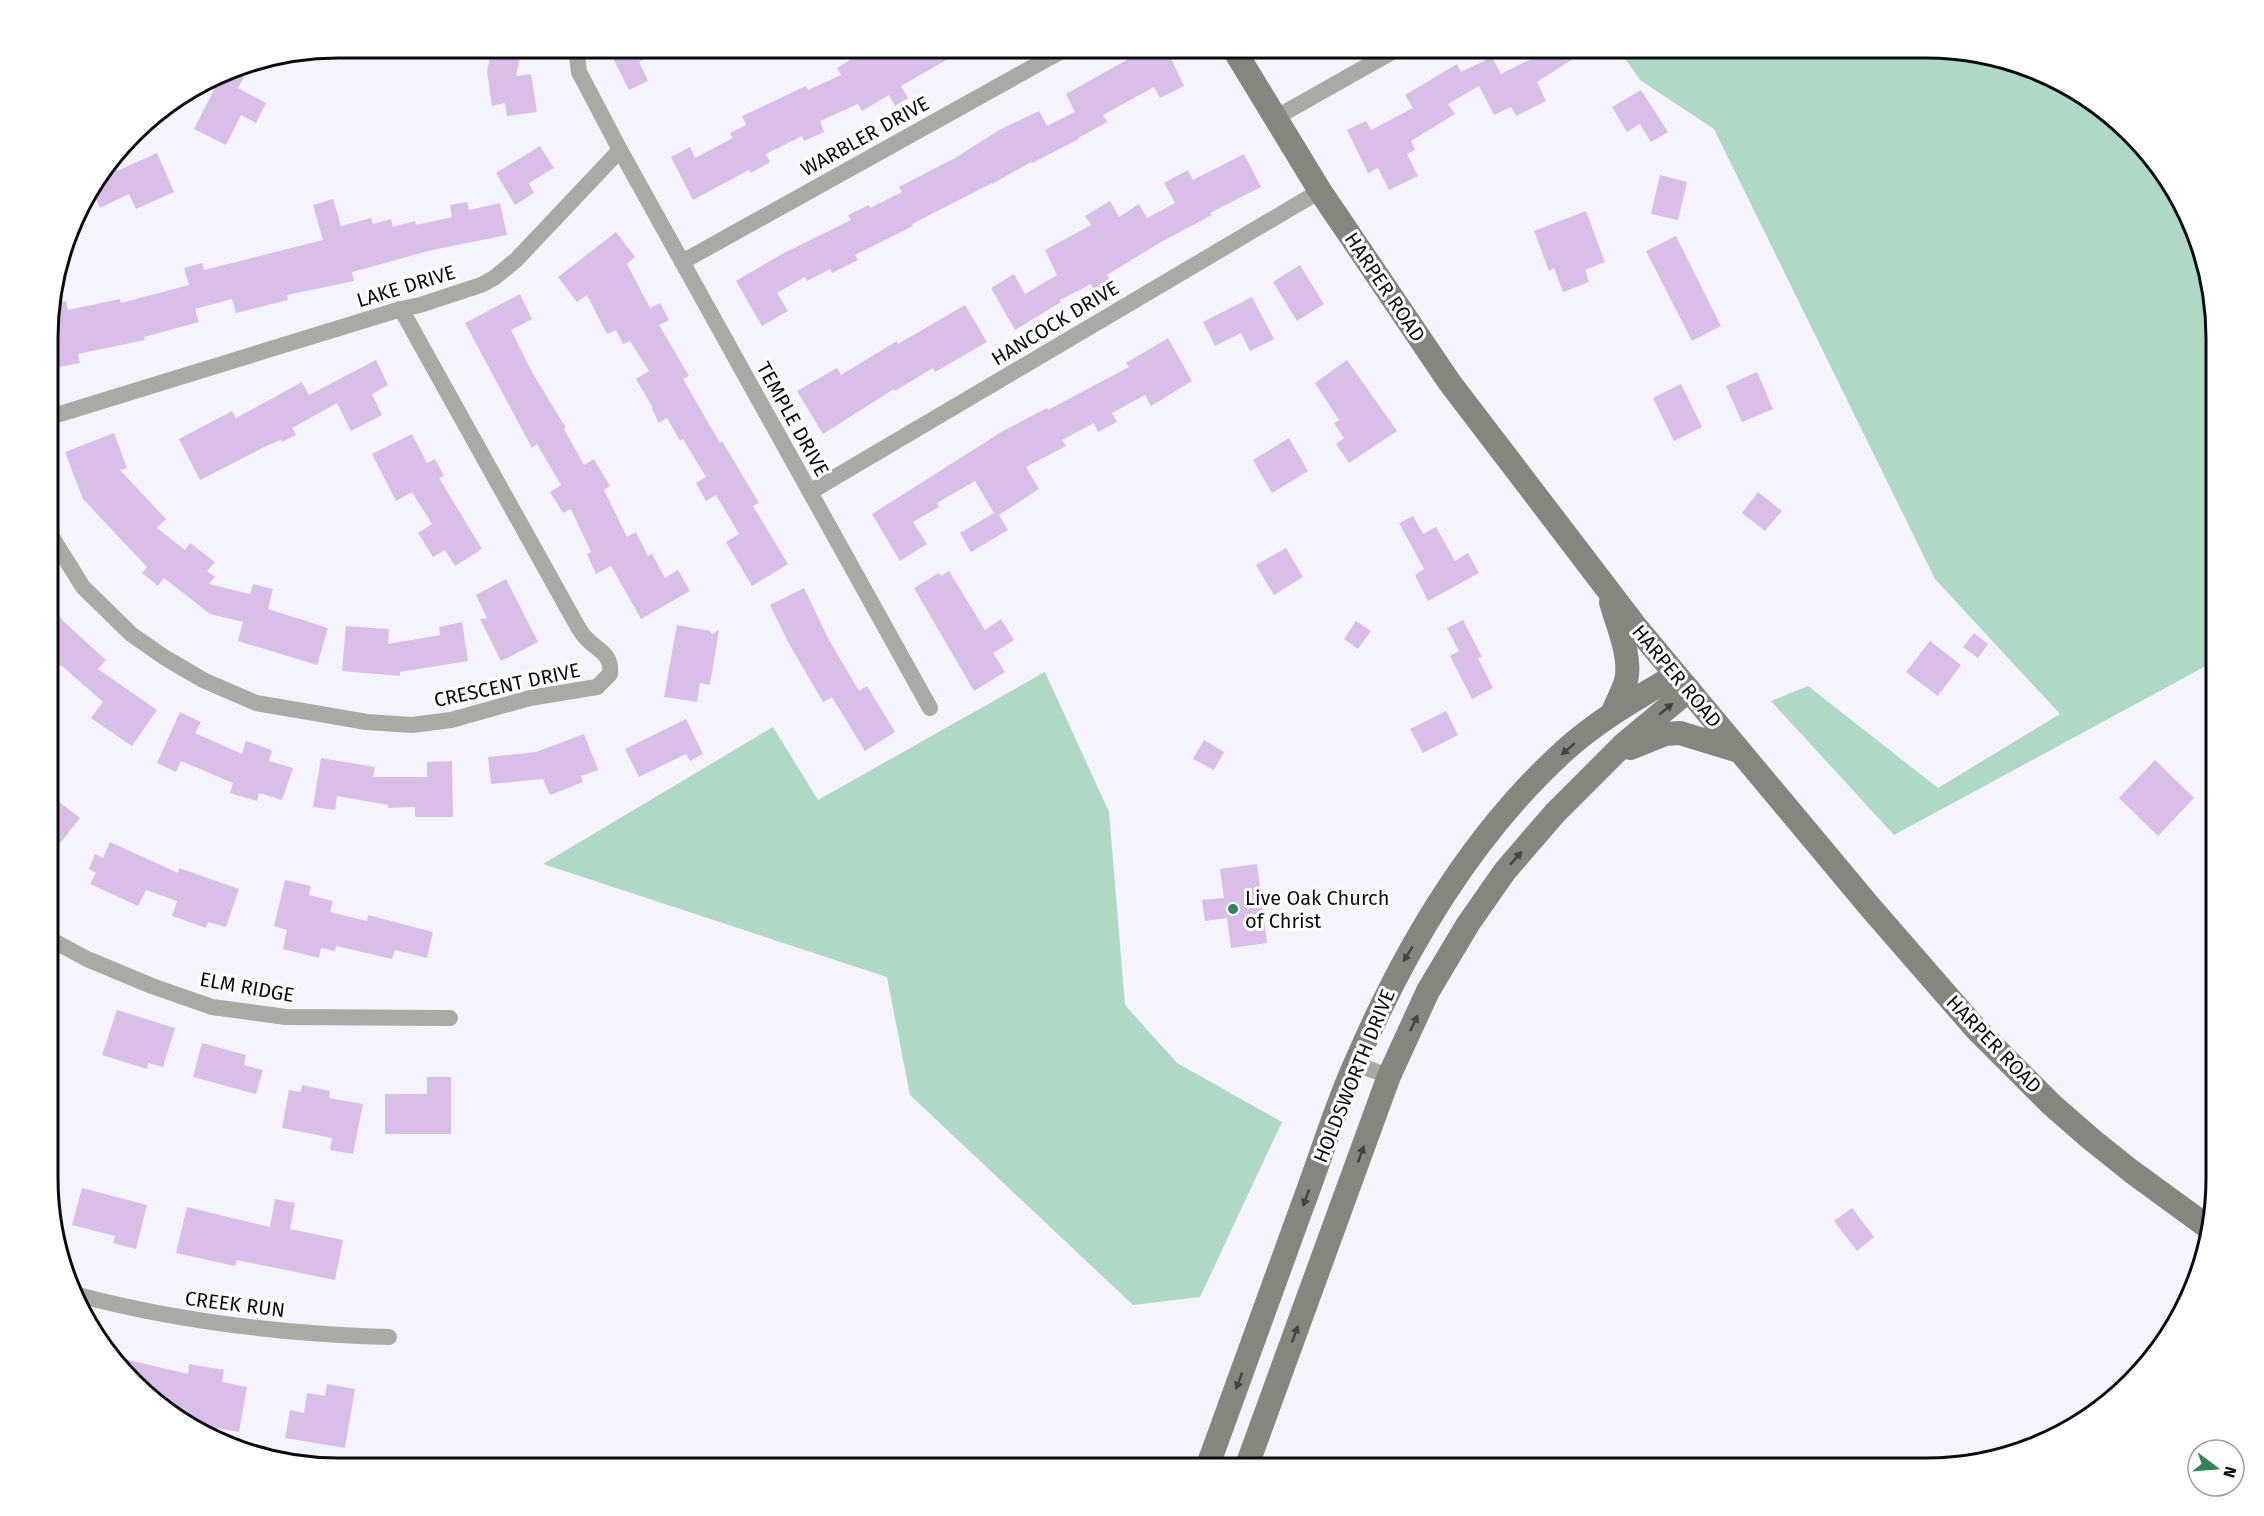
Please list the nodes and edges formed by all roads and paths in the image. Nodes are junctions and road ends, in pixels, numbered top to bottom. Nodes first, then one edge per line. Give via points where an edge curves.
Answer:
1 (577, 58) edge
2 (1049, 58) edge
3 (1239, 58) edge
4 (1381, 58) edge
5 (1275, 118) junction
6 (620, 150) junction
7 (1320, 191) junction
8 (682, 262) junction
9 (401, 309) junction
10 (58, 415) edge
11 (810, 492) junction
12 (58, 547) edge
13 (1607, 589) junction
14 (1683, 682) junction
15 (930, 708) dead end
16 (1613, 712) junction
17 (1739, 751) junction
18 (1612, 755) junction
19 (58, 943) edge
20 (450, 1018) dead end
21 (1355, 1064) junction
22 (1389, 1076) junction
23 (2202, 1223) edge
24 (85, 1297) edge
25 (389, 1337) dead end
26 (1211, 1458) edge
27 (1250, 1458) edge

1 - 6 street via 579,72
2 - 8 street, WARBLER DRIVE
3 - 5 main road, HARPER ROAD
4 - 5 street
5 - 7 main road, HARPER ROAD
6 - 8 street, TEMPLE DRIVE
6 - 9 street, LAKE DRIVE via 516,260 494,278
7 - 11 street, HANCOCK DRIVE
7 - 13 main road, HARPER ROAD via 1450,383
8 - 11 street, TEMPLE DRIVE
9 - 10 street, LAKE DRIVE
9 - 12 street, CRESCENT DRIVE via 574,620 587,639 609,659 610,674 597,687 412,725 367,722 256,703 203,680 131,634 83,587
11 - 15 street, TEMPLE DRIVE
13 - 14 main road, HARPER ROAD
13 - 16 main road via 1627,670
14 - 16 main road, HOLDSWORTH DRIVE
14 - 17 main road, HARPER ROAD
18 -> 14 main road, HOLDSWORTH DRIVE
16 -> 21 main road, HOLDSWORTH DRIVE via 1563,752 1476,848 1396,974
17 - 18 main road via 1677,733
17 - 23 main road, HARPER ROAD via 1870,907 2014,1068 2091,1139
22 -> 18 main road, HOLDSWORTH DRIVE via 1428,991 1468,924 1505,871
19 - 20 street, ELM RIDGE via 152,986 212,1006 286,1017
21 - 22 street
21 -> 26 main road, HOLDSWORTH DRIVE
27 -> 22 main road, HOLDSWORTH DRIVE
24 - 25 street, CREEK RUN via 169,1317 311,1335

